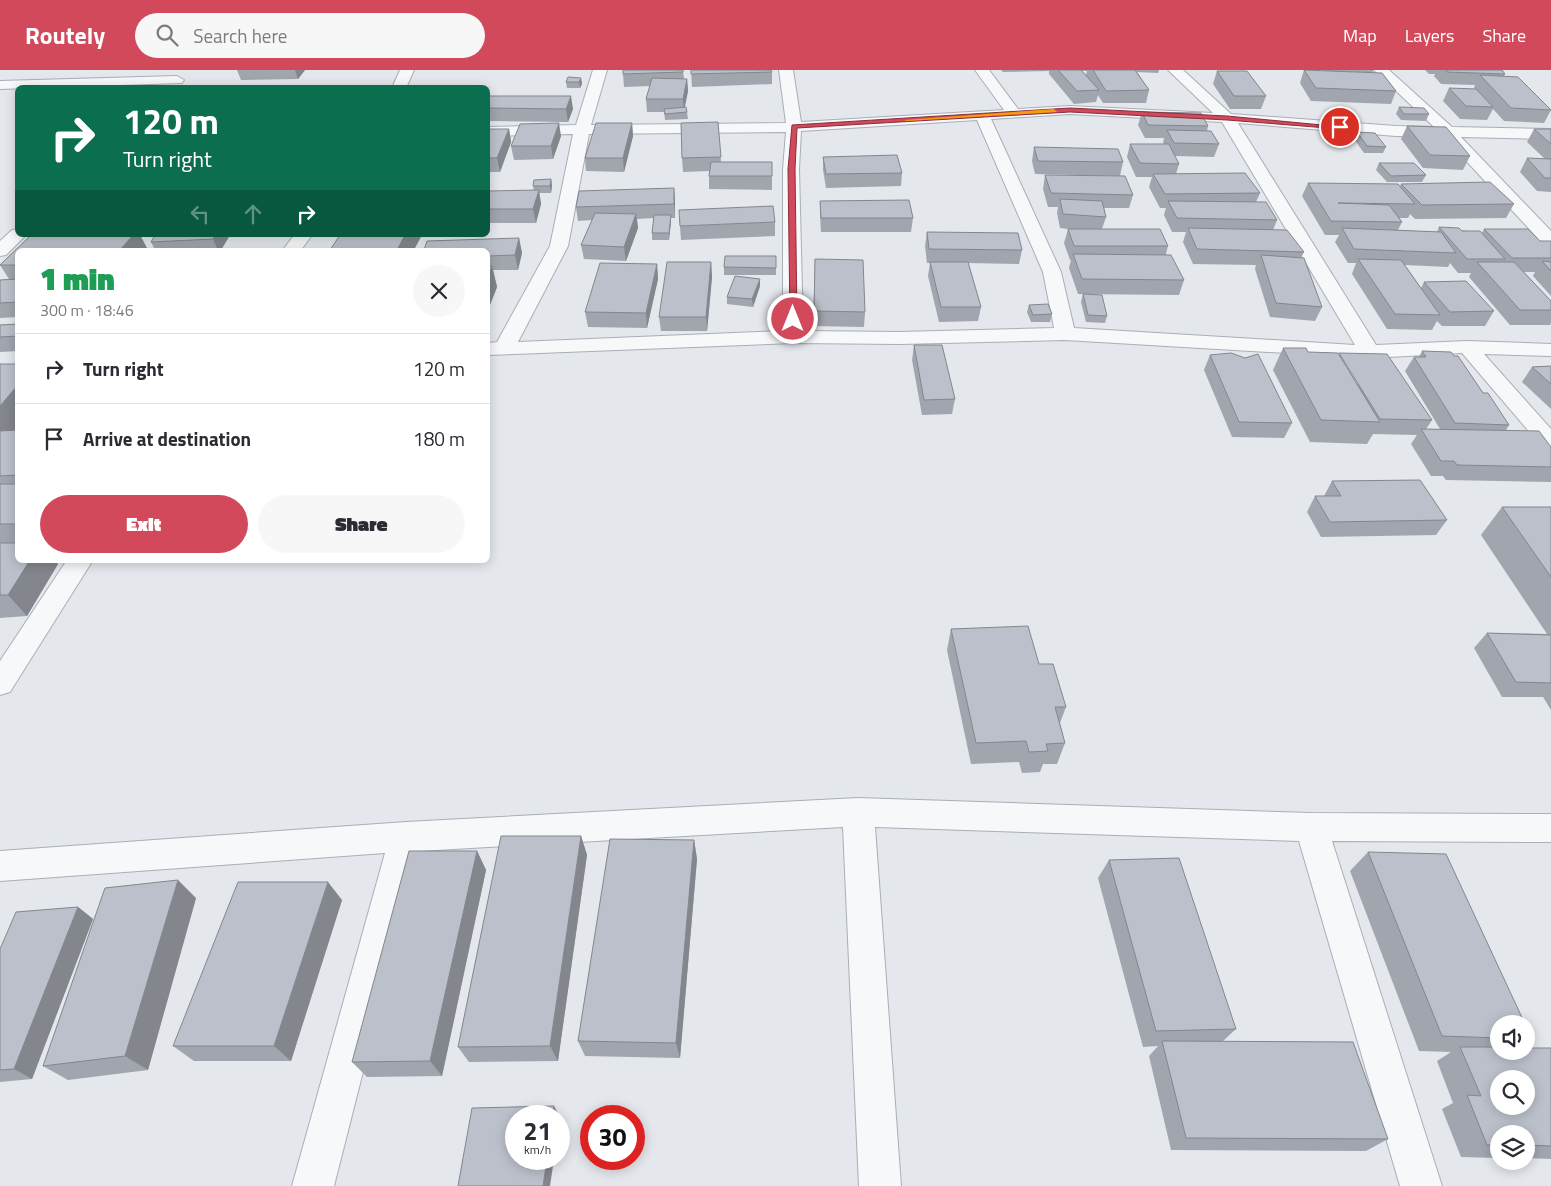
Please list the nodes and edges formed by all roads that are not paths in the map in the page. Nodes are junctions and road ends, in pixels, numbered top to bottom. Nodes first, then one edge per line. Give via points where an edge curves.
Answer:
1 (407, 70) edge
2 (600, 70) edge
3 (786, 70) edge
4 (982, 70) edge
5 (1175, 70) edge
6 (1381, 70) edge
7 (177, 79) edge
8 (0, 85) edge
9 (400, 85) edge
10 (1014, 113) junction
11 (982, 115) junction
12 (1227, 118) junction
13 (794, 127) junction
14 (582, 130) junction
15 (490, 131) edge
16 (1447, 131) junction
17 (1551, 134) edge
18 (15, 237) edge
19 (302, 237) edge
20 (1551, 242) edge
21 (293, 248) edge
22 (0, 251) edge
23 (1065, 334) junction
24 (793, 337) junction
25 (1467, 347) junction
26 (496, 349) edge
27 (1551, 350) edge
28 (1370, 352) junction
29 (1551, 443) edge
30 (78, 563) edge
31 (0, 684) edge
32 (858, 812) junction
33 (1311, 827) junction
34 (1551, 828) edge
35 (406, 837) junction
36 (0, 866) edge
37 (313, 1186) edge
38 (880, 1186) edge
39 (1421, 1186) edge

1 - 9 street
2 - 14 street
3 - 13 street
4 - 10 street
5 - 12 street
6 - 16 street
7 - 8 street
10 - 11 street
10 - 12 street via 1070,110
11 - 13 street
11 - 23 street via 1052,272
12 - 16 street via 1396,131
12 - 28 street
13 - 14 street
13 - 24 street via 791,169
14 - 15 street
14 - 26 street via 559,246
16 - 17 street
16 - 20 street
18 - 22 street
19 - 21 street
23 - 24 street
23 - 28 street
24 - 26 street
25 - 27 street
25 - 28 street
25 - 29 street
30 - 31 street
32 - 33 street
32 - 35 street
32 - 38 street
33 - 34 street
33 - 39 street
35 - 36 street
35 - 37 street

